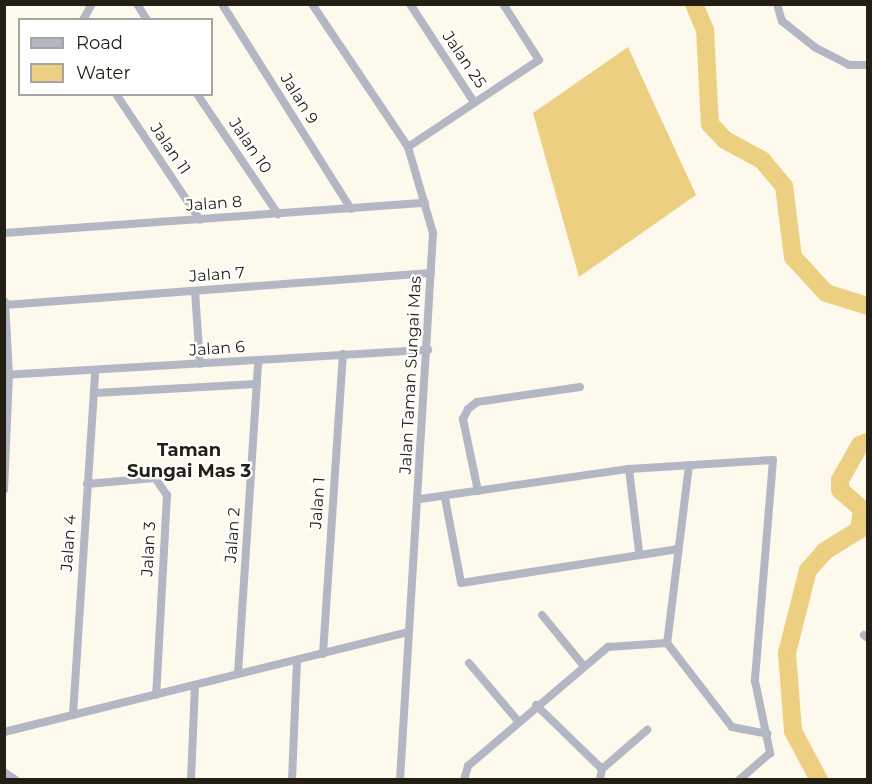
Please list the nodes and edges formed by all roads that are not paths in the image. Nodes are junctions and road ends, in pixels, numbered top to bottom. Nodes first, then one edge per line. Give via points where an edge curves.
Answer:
1 (92, 4) edge
2 (137, 4) edge
3 (222, 4) edge
4 (312, 4) edge
5 (410, 4) edge
6 (502, 4) edge
7 (777, 4) edge
8 (84, 18) edge
9 (146, 18) edge
10 (867, 65) edge
11 (117, 96) edge
12 (198, 96) edge
13 (474, 102) junction
14 (408, 147) junction
15 (424, 203) junction
16 (351, 209) junction
17 (278, 214) junction
18 (200, 220) junction
19 (4, 233) edge
20 (431, 273) junction
21 (195, 291) junction
22 (5, 303) edge
23 (428, 350) junction
24 (344, 354) junction
25 (258, 361) junction
26 (200, 364) junction
27 (95, 373) junction
28 (7, 375) edge
29 (257, 384) junction
30 (580, 387) dead end
31 (95, 393) junction
32 (689, 465) junction
33 (629, 469) junction
34 (87, 484) junction
35 (5, 487) edge
36 (478, 491) junction
37 (445, 498) junction
38 (420, 499) junction
39 (678, 549) junction
40 (639, 552) junction
41 (542, 615) dead end
42 (410, 632) junction
43 (667, 643) junction
44 (323, 654) junction
45 (297, 660) junction
46 (469, 663) dead end
47 (583, 665) junction
48 (238, 675) junction
49 (195, 685) junction
50 (156, 695) junction
51 (536, 705) junction
52 (73, 715) junction
53 (518, 721) junction
54 (647, 730) dead end
55 (4, 732) edge
56 (767, 734) junction
57 (4, 772) edge
58 (599, 776) edge
59 (16, 780) edge
60 (191, 780) edge
61 (292, 780) edge
62 (400, 780) edge
63 (464, 780) edge
64 (739, 780) edge

1 - 8 street
2 - 9 street
3 - 16 street, Jalan 9
4 - 14 street, Jalan Taman Sungai Mas
5 - 13 street, Jalan 25
6 - 13 street via 539,60
7 - 10 street via 782,21 816,48 849,65
11 - 18 street, Jalan 11
12 - 17 street, Jalan 10
13 - 14 street
14 - 15 street, Jalan Taman Sungai Mas
15 - 16 street, Jalan 8
15 - 20 street, Jalan Taman Sungai Mas via 433,233
16 - 17 street, Jalan 8
17 - 18 street, Jalan 8
18 - 19 street, Jalan 8
20 - 21 street, Jalan 7
20 - 23 street, Jalan Taman Sungai Mas
21 - 22 street, Jalan 7
21 - 26 street
22 - 28 street
23 - 24 street, Jalan 6
23 - 38 street, Jalan Taman Sungai Mas
24 - 25 street, Jalan 6
24 - 44 street, Jalan 1
25 - 26 street, Jalan 6
25 - 29 street, Jalan 2
26 - 27 street, Jalan 6
27 - 28 street, Jalan 6
27 - 31 street, Jalan 4
28 - 35 street
29 - 31 street
29 - 48 street, Jalan 2
30 - 36 street via 477,402 468,409 463,418
31 - 34 street, Jalan 4
32 - 33 street
32 - 39 street
32 - 56 street via 769,458 776,463 754,681
33 - 36 street
33 - 40 street
34 - 50 street, Jalan 3 via 155,478 167,495
34 - 52 street, Jalan 4
36 - 37 street
37 - 38 street
37 - 40 street via 461,583
38 - 42 street, Jalan Taman Sungai Mas
39 - 40 street
39 - 43 street
41 - 47 street
42 - 44 street
42 - 62 street, Jalan Taman Sungai Mas
43 - 47 street via 608,648
43 - 56 street via 732,728
44 - 45 street
45 - 48 street
45 - 61 street
46 - 53 street
47 - 51 street
48 - 49 street
49 - 50 street
49 - 60 street
50 - 52 street
51 - 53 street
51 - 58 street
52 - 55 street
53 - 63 street via 468,766
54 - 58 street
56 - 64 street via 770,753
57 - 59 street

